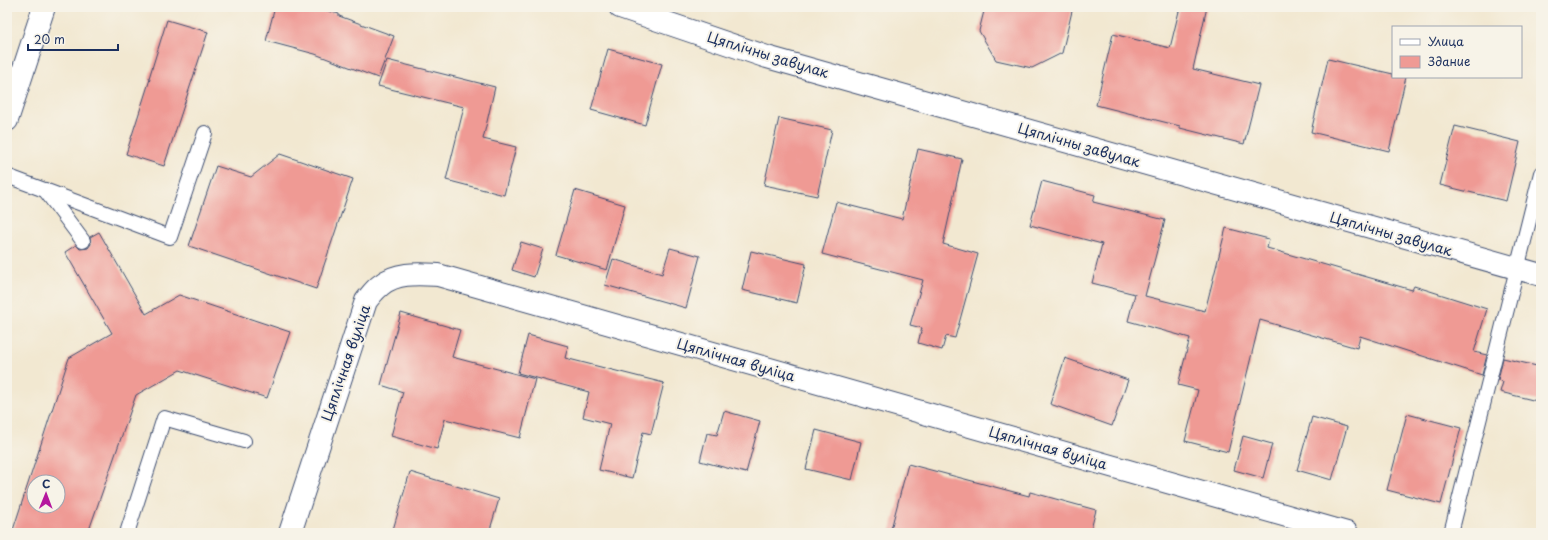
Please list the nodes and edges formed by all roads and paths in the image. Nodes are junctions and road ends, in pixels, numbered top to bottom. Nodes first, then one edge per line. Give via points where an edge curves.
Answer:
1 (44, 7) edge
2 (620, 7) edge
3 (7, 120) edge
4 (205, 133) dead end
5 (1541, 173) edge
6 (7, 176) edge
7 (45, 189) junction
8 (83, 241) dead end
9 (1518, 270) junction
10 (1541, 276) edge
11 (244, 441) dead end
12 (127, 533) edge
13 (290, 533) edge
14 (1347, 533) edge
15 (1451, 533) edge

1 - 3 street
2 - 9 street, Цяплічны завулак via 767,57
4 - 7 lane via 170,238
5 - 9 lane
6 - 7 lane
7 - 8 lane
9 - 10 street, Цяплічны завулак
9 - 15 lane
11 - 12 lane via 164,418
13 - 14 street, Цяплічная вуліца via 366,300 381,284 399,276 415,273 438,275

